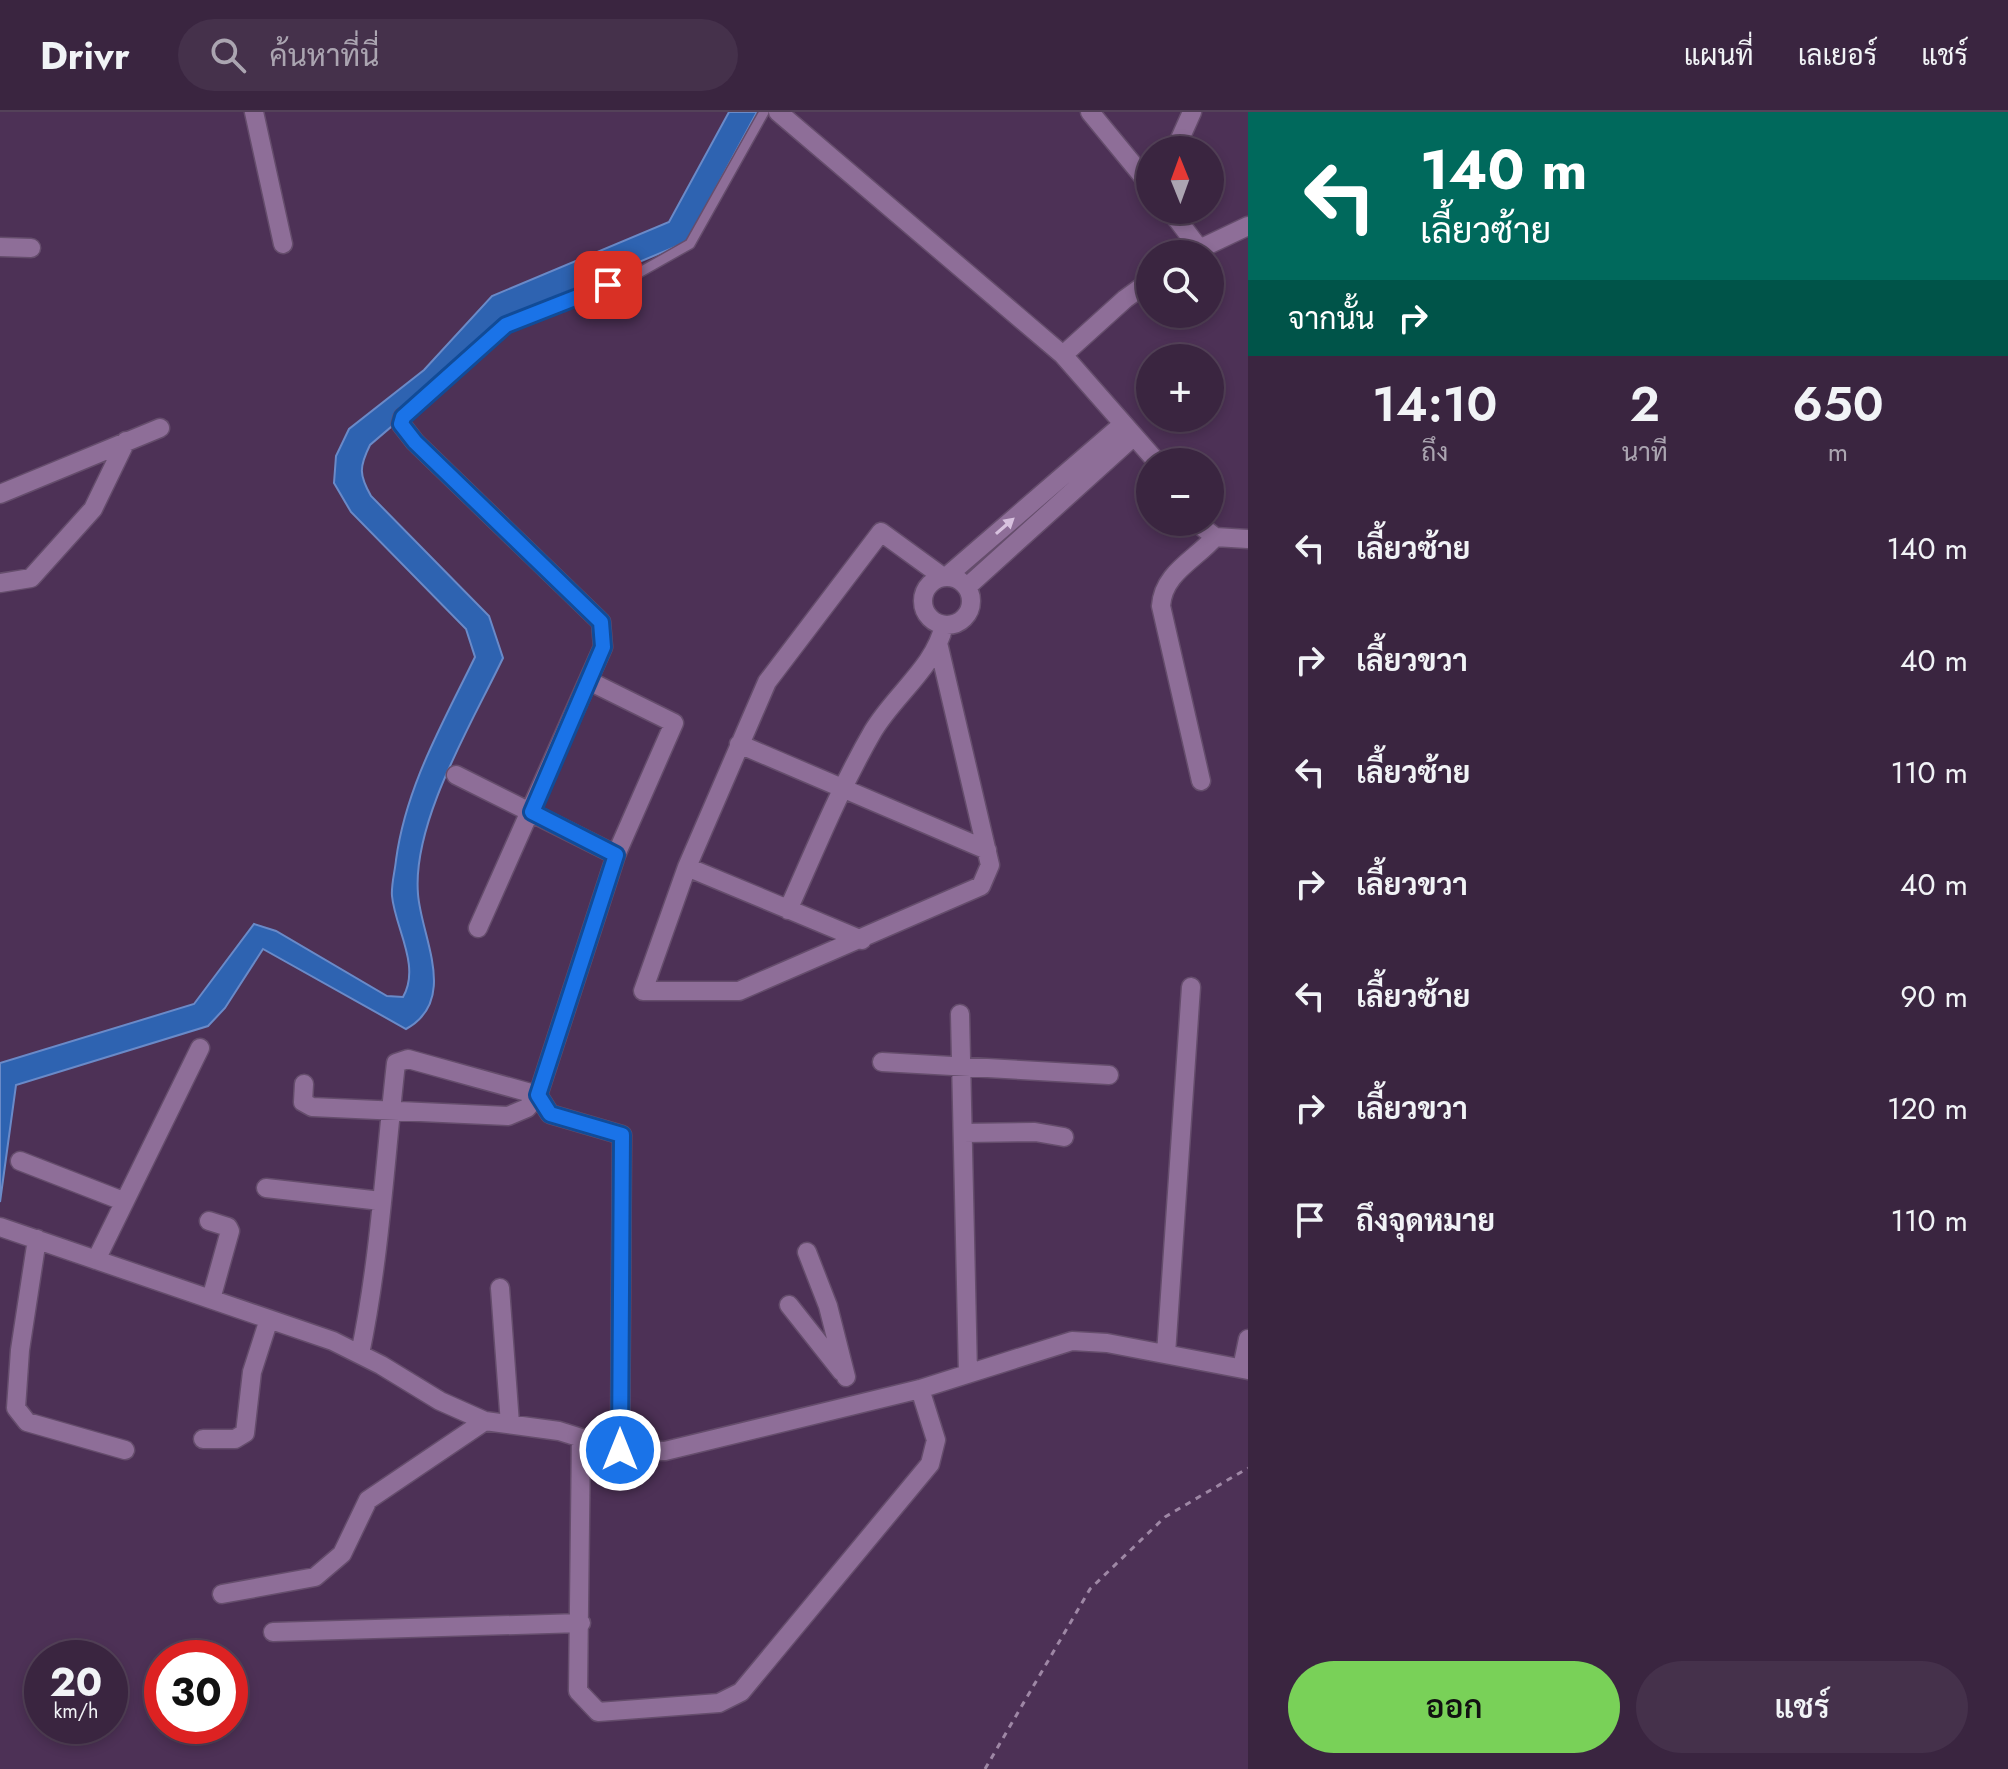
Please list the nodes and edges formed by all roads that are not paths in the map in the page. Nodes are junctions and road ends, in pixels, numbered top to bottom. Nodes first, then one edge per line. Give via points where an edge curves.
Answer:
1 (254, 112) edge
2 (764, 112) edge
3 (778, 112) edge
4 (1192, 112) edge
5 (1096, 115) edge
6 (1181, 136) edge
7 (1136, 167) edge
8 (1248, 226) edge
9 (1217, 240) edge
10 (283, 244) dead end
11 (0, 247) edge
12 (31, 248) dead end
13 (1136, 291) edge
14 (1063, 355) junction
15 (403, 417) joint
16 (160, 428) dead end
17 (1129, 430) junction
18 (126, 441) junction
19 (1145, 448) edge
20 (0, 494) edge
21 (1215, 537) joint
22 (1248, 539) edge
23 (944, 577) junction
24 (0, 583) edge
25 (967, 587) junction
26 (944, 625) junction
27 (939, 647) junction
28 (589, 681) junction
29 (739, 744) junction
30 (456, 775) dead end
31 (1201, 781) dead end
32 (842, 790) junction
33 (532, 812) junction
34 (987, 850) junction
35 (616, 855) junction
36 (687, 867) junction
37 (788, 910) junction
38 (478, 928) dead end
39 (862, 940) junction
40 (1191, 987) dead end
41 (960, 1014) dead end
42 (200, 1048) dead end
43 (882, 1062) dead end
44 (961, 1069) junction
45 (1109, 1075) dead end
46 (304, 1084) dead end
47 (538, 1095) junction
48 (390, 1112) junction
49 (963, 1133) junction
50 (1064, 1137) dead end
51 (20, 1161) dead end
52 (266, 1188) dead end
53 (123, 1201) junction
54 (381, 1201) junction
55 (209, 1221) dead end
56 (0, 1227) edge
57 (37, 1239) junction
58 (807, 1252) dead end
59 (96, 1260) junction
60 (500, 1288) dead end
61 (211, 1299) junction
62 (789, 1305) dead end
63 (269, 1319) junction
64 (1248, 1339) edge
65 (360, 1354) junction
66 (1166, 1354) junction
67 (1245, 1369) edge
68 (968, 1374) junction
69 (846, 1377) junction
70 (920, 1389) junction
71 (856, 1403) junction
72 (485, 1421) junction
73 (510, 1424) junction
74 (581, 1438) junction
75 (203, 1439) dead end
76 (125, 1450) dead end
77 (620, 1450) junction
78 (222, 1594) dead end
79 (581, 1623) junction
80 (273, 1632) dead end

1 - 10 street
2 - 15 lane via 682,252 506,325
3 - 14 street
4 - 6 street
5 - 7 street
8 - 9 street
11 - 12 street
13 - 14 street
14 - 17 street
15 - 28 street via 401,424 415,442 601,622 603,647
16 - 18 street
17 - 19 street
23 -> 17 street
17 - 25 street
18 - 20 street
18 - 24 street via 93,509 31,578
21 - 22 street
21 - 31 street via 1169,578 1161,606
23 - 25 street
23 - 26 street via 929,585 923,599 926,613
23 - 29 street via 881,532 767,682
25 - 26 street via 972,600 967,615
26 - 27 street
27 - 32 street via 891,702
27 - 34 street
28 - 33 street
28 - 35 street via 674,723
29 - 32 street
29 - 36 street
30 - 33 street
32 - 34 street
32 - 37 street
33 - 35 street
33 - 38 street
34 - 39 street via 990,865 981,886
35 - 47 street
36 - 37 street
36 - 39 street via 643,991 739,991
37 - 39 street
40 - 66 street
41 - 44 street
42 - 53 street
43 - 44 street
44 - 45 street
44 - 49 street
46 - 48 street via 303,1102 312,1107
47 - 48 street via 527,1108 508,1116
47 - 48 street via 403,1059 396,1063
47 - 77 street via 550,1114 622,1135
48 - 54 street
49 - 50 street
49 - 68 street
51 - 53 street
52 - 54 street
53 - 59 street
54 - 65 street via 372,1297
55 - 61 street via 230,1231
56 - 57 street
57 - 59 street
57 - 76 street via 16,1408 27,1422
58 - 69 street
59 - 61 street
60 - 73 street
61 - 63 street
62 - 69 street
63 - 65 street
63 - 75 street via 252,1372 246,1429 235,1439
64 - 67 street
65 - 72 street
66 - 67 street
66 - 68 street via 1072,1341
68 - 70 street
69 - 71 street
70 - 71 street
70 - 79 street via 936,1440 930,1464 741,1692 719,1703 598,1712 578,1691
71 - 77 street via 665,1451
72 - 73 street
72 - 78 street via 368,1500 342,1554 315,1577
73 - 74 street
74 - 77 street
74 - 79 street
79 - 80 street

